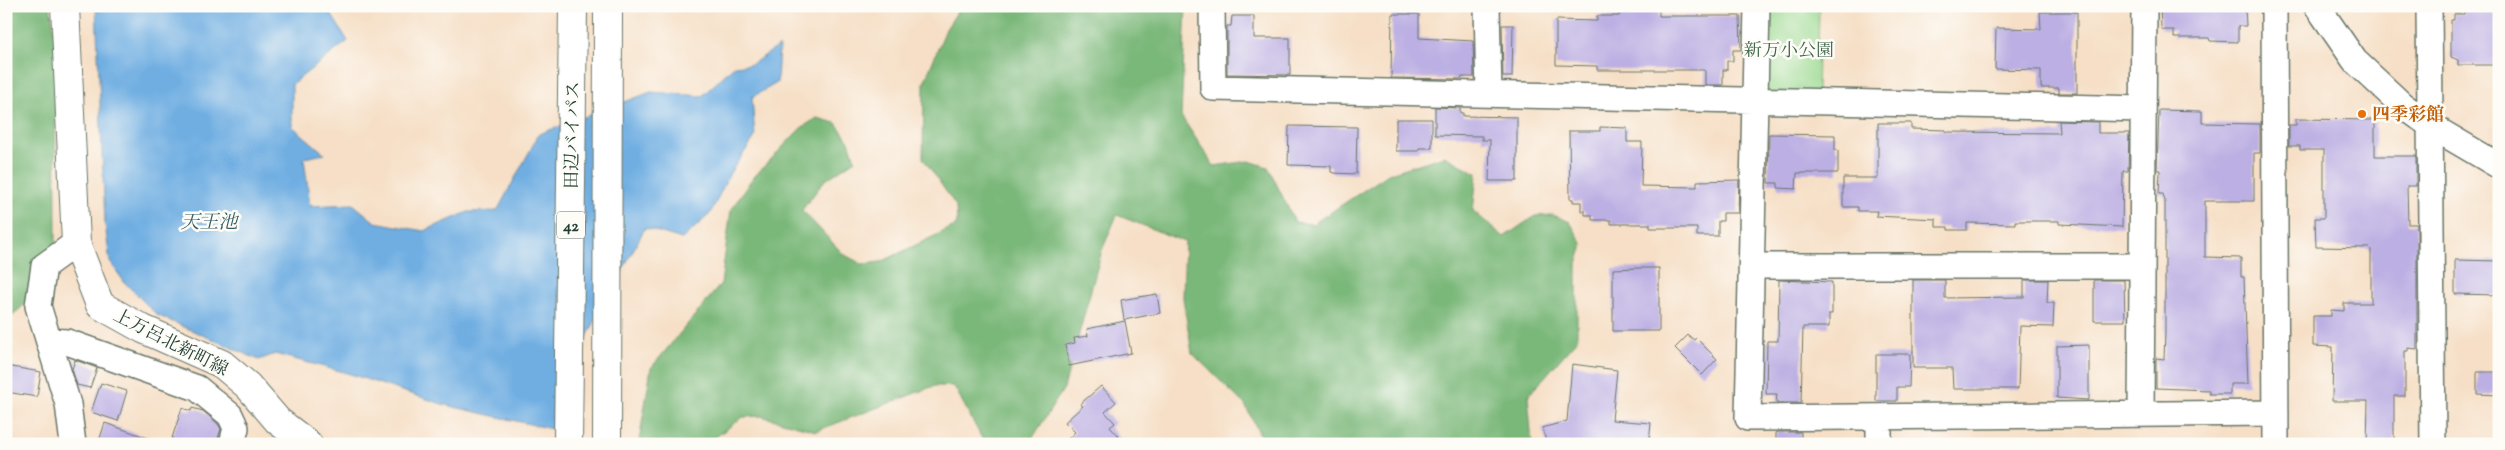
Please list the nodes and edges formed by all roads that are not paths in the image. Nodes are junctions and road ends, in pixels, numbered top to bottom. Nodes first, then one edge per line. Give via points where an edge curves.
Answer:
1 (65, 6) edge
2 (574, 6) edge
3 (608, 6) edge
4 (1212, 6) edge
5 (1487, 6) edge
6 (1757, 6) edge
7 (2144, 6) edge
8 (2274, 6) edge
9 (2317, 6) edge
10 (2429, 6) edge
11 (1489, 94) junction
12 (1755, 100) junction
13 (2143, 109) junction
14 (2431, 126) junction
15 (2499, 166) edge
16 (76, 243) junction
17 (1752, 266) junction
18 (2142, 266) junction
19 (49, 341) junction
20 (2276, 413) junction
21 (2142, 414) junction
22 (1879, 417) junction
23 (73, 444) edge
24 (232, 444) edge
25 (308, 444) edge
26 (568, 444) edge
27 (607, 444) edge
28 (1879, 444) edge
29 (2276, 444) edge
30 (2433, 444) edge

1 - 16 main road, 上万呂北新町線
2 - 26 main road, 田辺バイパス / 42
3 - 27 main road, 田辺バイパス / 42
4 - 11 street via 1213,88
5 - 11 street
6 - 12 street
7 - 13 street
8 - 20 street
9 - 14 street via 2356,61 2401,104
10 - 14 street
11 - 12 street
12 - 13 street
12 - 17 street
13 - 18 street
14 - 15 street
14 - 30 street
16 - 19 street via 44,266 38,306
16 - 25 main road, 上万呂北新町線 via 100,305 143,330 222,364 248,386 278,421
17 - 18 street
17 - 22 street via 1748,418
18 - 21 street
19 - 23 street via 68,404
19 - 24 street via 67,342 197,388 230,415 236,428
20 - 21 street
20 - 29 street
21 - 22 street
22 - 28 street

